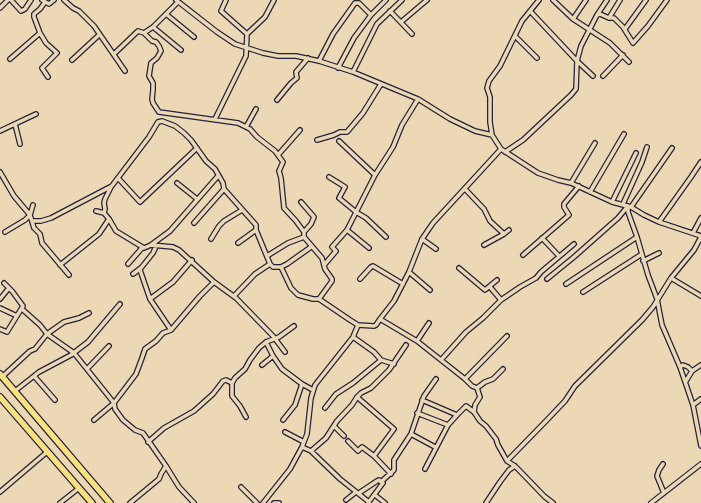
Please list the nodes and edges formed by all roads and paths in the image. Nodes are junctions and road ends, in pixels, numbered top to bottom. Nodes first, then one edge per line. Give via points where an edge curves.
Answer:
1 (8, 0) edge
2 (11, 0) edge
3 (31, 0) edge
4 (54, 0) edge
5 (64, 0) edge
6 (226, 0) edge
7 (274, 0) edge
8 (386, 0) edge
9 (402, 0) edge
10 (427, 0) edge
11 (538, 0) edge
12 (553, 0) edge
13 (586, 0) edge
14 (606, 0) edge
15 (620, 0) edge
16 (646, 0) edge
17 (667, 0) edge
18 (44, 1) edge
19 (177, 1) edge
20 (0, 8) edge
21 (390, 11) junction
22 (530, 11) junction
23 (166, 14) junction
24 (597, 14) junction
25 (371, 15) junction
26 (609, 18) junction
27 (574, 19) junction
28 (401, 22) junction
29 (153, 27) junction
30 (625, 29) junction
31 (589, 30) junction
32 (40, 33) junction
33 (144, 33) junction
34 (247, 34) junction
35 (412, 34) dead end
36 (99, 35) junction
37 (515, 36) junction
38 (194, 37) dead end
39 (247, 48) junction
40 (181, 50) dead end
41 (114, 54) junction
42 (623, 55) junction
43 (308, 58) junction
44 (537, 58) dead end
45 (10, 59) dead end
46 (72, 60) dead end
47 (319, 61) junction
48 (577, 61) junction
49 (629, 62) dead end
50 (338, 68) junction
51 (125, 70) dead end
52 (353, 72) junction
53 (593, 76) dead end
54 (603, 76) dead end
55 (48, 77) dead end
56 (381, 84) junction
57 (418, 99) junction
58 (277, 100) dead end
59 (256, 109) dead end
60 (36, 114) dead end
61 (215, 119) junction
62 (15, 124) junction
63 (246, 127) junction
64 (300, 130) dead end
65 (0, 131) edge
66 (624, 134) dead end
67 (492, 135) junction
68 (317, 140) dead end
69 (339, 141) dead end
70 (595, 143) dead end
71 (20, 144) dead end
72 (647, 147) dead end
73 (197, 148) junction
74 (672, 148) dead end
75 (503, 151) junction
76 (636, 153) dead end
77 (278, 155) junction
78 (701, 162) edge
79 (0, 172) edge
80 (375, 175) junction
81 (218, 176) junction
82 (329, 177) dead end
83 (118, 178) junction
84 (177, 183) dead end
85 (571, 183) junction
86 (579, 186) junction
87 (111, 187) junction
88 (224, 188) junction
89 (465, 189) junction
90 (590, 192) junction
91 (197, 199) junction
92 (301, 202) dead end
93 (612, 202) junction
94 (623, 204) junction
95 (33, 205) dead end
96 (630, 206) junction
97 (242, 210) junction
98 (96, 212) dead end
99 (356, 212) junction
100 (104, 213) junction
101 (30, 215) junction
102 (701, 218) edge
103 (109, 219) junction
104 (32, 221) junction
105 (659, 222) junction
106 (194, 223) dead end
107 (256, 230) junction
108 (347, 230) junction
109 (509, 230) dead end
110 (5, 232) dead end
111 (304, 232) junction
112 (504, 234) junction
113 (693, 234) junction
114 (304, 237) junction
115 (386, 237) dead end
116 (637, 237) junction
117 (701, 237) edge
118 (542, 238) junction
119 (212, 239) dead end
120 (422, 239) junction
121 (238, 242) dead end
122 (574, 244) dead end
123 (151, 245) junction
124 (484, 245) dead end
125 (156, 246) junction
126 (312, 247) junction
127 (142, 248) junction
128 (368, 248) dead end
129 (436, 249) dead end
130 (659, 253) dead end
131 (642, 254) junction
132 (523, 255) dead end
133 (267, 256) junction
134 (559, 256) junction
135 (192, 260) junction
136 (643, 261) junction
137 (128, 264) dead end
138 (270, 264) junction
139 (325, 264) junction
140 (60, 265) junction
141 (281, 267) junction
142 (459, 268) dead end
143 (140, 270) junction
144 (409, 272) junction
145 (69, 274) dead end
146 (133, 274) dead end
147 (671, 278) junction
148 (360, 279) dead end
149 (547, 279) dead end
150 (497, 280) dead end
151 (214, 282) junction
152 (4, 283) dead end
153 (403, 284) junction
154 (566, 284) dead end
155 (490, 287) junction
156 (9, 288) junction
157 (430, 290) dead end
158 (583, 292) dead end
159 (234, 296) junction
160 (701, 296) edge
161 (150, 299) junction
162 (319, 299) junction
163 (0, 300) edge
164 (502, 300) junction
165 (657, 300) junction
166 (120, 304) dead end
167 (0, 308) edge
168 (22, 309) junction
169 (89, 313) dead end
170 (17, 316) junction
171 (380, 318) junction
172 (429, 323) dead end
173 (358, 325) junction
174 (294, 326) dead end
175 (0, 329) edge
176 (171, 330) junction
177 (47, 334) junction
178 (507, 336) dead end
179 (353, 337) junction
180 (275, 339) junction
181 (417, 341) junction
182 (266, 342) junction
183 (406, 345) dead end
184 (109, 346) dead end
185 (285, 352) dead end
186 (74, 353) junction
187 (273, 356) junction
188 (381, 360) junction
189 (442, 360) junction
190 (394, 364) junction
191 (262, 365) dead end
192 (701, 365) edge
193 (680, 367) junction
194 (87, 369) junction
195 (503, 369) dead end
196 (692, 371) junction
197 (1, 375) edge
198 (34, 376) junction
199 (436, 379) dead end
200 (465, 379) junction
201 (686, 381) junction
202 (232, 383) junction
203 (302, 384) junction
204 (477, 388) junction
205 (313, 390) junction
206 (15, 391) junction
207 (357, 397) junction
208 (701, 399) edge
209 (55, 400) dead end
210 (422, 400) junction
211 (1, 401) edge
212 (114, 403) junction
213 (694, 405) junction
214 (325, 408) dead end
215 (474, 412) junction
216 (417, 413) junction
217 (457, 415) junction
218 (246, 417) dead end
219 (94, 420) dead end
220 (283, 420) dead end
221 (448, 425) junction
222 (334, 426) junction
223 (699, 431) edge
224 (285, 432) dead end
225 (411, 434) junction
226 (344, 436) dead end
227 (348, 441) dead end
228 (148, 442) junction
229 (304, 442) junction
230 (701, 446) edge
231 (302, 447) junction
232 (435, 447) junction
233 (311, 451) junction
234 (47, 452) junction
235 (374, 456) junction
236 (507, 461) junction
237 (663, 464) dead end
238 (701, 464) edge
239 (166, 466) junction
240 (515, 466) junction
241 (425, 468) dead end
242 (391, 474) junction
243 (381, 482) junction
244 (241, 487) dead end
245 (78, 488) junction
246 (0, 492) edge
247 (357, 492) junction
248 (664, 493) junction
249 (375, 495) junction
250 (346, 500) dead end
251 (266, 502) edge
252 (368, 502) edge
253 (60, 503) edge
254 (92, 503) edge
255 (110, 503) edge
256 (130, 503) edge
257 (194, 503) edge
258 (256, 503) edge
259 (274, 503) edge
260 (279, 503) edge
261 (385, 503) edge
262 (486, 503) edge
263 (553, 503) edge
264 (651, 503) edge

1 - 20 street
2 - 3 street via 20,11 25,9
4 - 18 street via 49,4
5 - 36 street via 80,11
6 - 34 street via 221,11
7 - 34 street via 265,18
8 - 25 street
9 - 21 street
10 - 28 street
11 - 22 street
12 - 27 street
13 - 27 street
14 - 24 street
15 - 26 street
16 - 30 street
17 - 30 street via 633,43
18 - 32 street via 34,15
19 - 23 street
19 - 39 street via 217,32 235,44
21 - 28 street
21 - 52 street via 377,24
22 - 37 street
22 - 48 street
23 - 29 street
23 - 38 street
24 - 26 street
24 - 31 street
25 - 47 street via 358,2 355,3 333,34
25 - 50 street via 354,38
26 - 30 street via 614,18
27 - 31 street
28 - 35 street
29 - 33 street
29 - 40 street
31 - 42 street
31 - 48 street
32 - 45 street
32 - 55 street via 57,53 42,68
33 - 41 street via 138,31
33 - 61 street via 156,42 161,51 151,64 149,76 153,83 153,103 159,112
34 - 39 street
36 - 41 street
36 - 46 street
37 - 44 street
37 - 67 street via 487,88 490,97
39 - 43 street via 278,56
39 - 61 street via 244,62
41 - 51 street
42 - 49 street
42 - 54 street
43 - 47 street
43 - 58 street via 296,72 297,78
47 - 50 street
48 - 53 street
48 - 75 street via 576,89 522,140
50 - 52 street
52 - 56 street
56 - 57 street
56 - 68 street via 363,113 347,132
57 - 67 street via 475,131
57 - 80 street
59 - 63 street
60 - 62 street
61 - 63 street
62 - 65 street
62 - 71 street
63 - 77 street
64 - 77 street
66 - 90 street
67 - 75 street
69 - 80 street
70 - 85 street
72 - 94 street
73 - 81 street
73 - 83 street via 140,202
73 - 83 street via 188,136 162,120
74 - 96 street
75 - 85 street via 538,172
75 - 89 street
76 - 93 street
77 - 111 street via 283,162 279,171 284,208
78 - 105 street
79 - 101 street via 14,196
80 - 99 street
81 - 88 street
81 - 91 street
82 - 99 street via 344,186 338,198
83 - 87 street
84 - 91 street
85 - 86 street
86 - 90 street
86 - 118 street via 564,204 569,215
87 - 100 street via 105,199
87 - 104 street via 51,218
88 - 97 street
88 - 106 street
89 - 112 street via 484,208 490,221
89 - 120 street via 433,223
90 - 93 street
91 - 123 street via 170,231
92 - 111 street via 314,217
93 - 94 street
94 - 96 street
95 - 101 street
96 - 105 street
96 - 116 street via 628,212
96 - 149 street
97 - 107 street via 256,224
97 - 119 street via 224,221
98 - 100 street
99 - 108 street
99 - 115 street
100 - 103 street
101 - 104 street
101 - 110 street via 22,224
102 - 113 street
103 - 127 street via 116,232
103 - 140 street via 99,234
104 - 140 street via 42,243
105 - 113 street
107 - 121 street
107 - 133 street
108 - 128 street
108 - 139 street via 332,247 336,251
109 - 112 street
111 - 114 street
112 - 124 street
113 - 117 street
114 - 126 street
114 - 133 street
116 - 131 street
116 - 154 street
117 - 147 street via 694,250
118 - 132 street
118 - 134 street
120 - 129 street
120 - 144 street
122 - 134 street
123 - 125 street
123 - 127 street
125 - 135 street via 173,247
125 - 143 street
126 - 139 street
126 - 141 street
127 - 137 street
130 - 136 street
131 - 136 street
131 - 158 street
133 - 138 street
134 - 164 street via 536,278
135 - 151 street
135 - 161 street via 173,282
136 - 165 street
138 - 141 street via 273,267
138 - 159 street via 255,274
139 - 162 street via 332,281
140 - 145 street
141 - 162 street via 291,288 298,295
142 - 155 street via 485,290
143 - 146 street
143 - 161 street
144 - 153 street
144 - 157 street
147 - 160 street
147 - 165 street
148 - 153 street via 373,266
150 - 155 street
151 - 159 street
151 - 176 street
152 - 156 street
153 - 171 street via 394,301
155 - 164 street
156 - 163 street
156 - 168 street via 23,306
159 - 180 street
161 - 176 street
162 - 173 street
164 - 189 street via 466,332
165 - 193 street via 662,325
165 - 236 street via 642,320 575,386 565,401
166 - 186 street via 88,342
167 - 170 street
168 - 170 street
168 - 177 street
169 - 177 street via 64,322
170 - 175 street via 7,332
171 - 173 street via 374,326
171 - 181 street
172 - 181 street
173 - 179 street
174 - 180 street
176 - 212 street via 162,334 145,349 136,374
177 - 186 street
177 - 197 street via 35,349
178 - 200 street
179 - 188 street
179 - 205 street
180 - 182 street
180 - 185 street
181 - 189 street
182 - 187 street
182 - 202 street
183 - 190 street
184 - 194 street
186 - 194 street
186 - 198 street
187 - 191 street
187 - 203 street via 282,369
188 - 190 street
188 - 214 street via 336,394
189 - 200 street
190 - 207 street via 376,384
192 - 196 street
193 - 196 street via 683,365
193 - 201 street
194 - 212 street
195 - 204 street via 493,379
196 - 201 street
197 - 206 main road
198 - 206 street
198 - 209 street
199 - 210 street
200 - 204 street
201 - 213 street
202 - 218 street via 232,396
202 - 228 street via 223,381 194,411 164,428
203 - 205 street
203 - 220 street via 295,405
204 - 215 street via 480,397
205 - 229 street
206 - 255 main road
207 - 222 street
207 - 235 street via 394,429
208 - 213 street
210 - 216 street
210 - 217 street
211 - 234 main road
212 - 219 street
212 - 228 street via 123,420 142,434
213 - 223 street
215 - 217 street via 466,406
215 - 236 street via 480,422 494,435
216 - 221 street
216 - 225 street
217 - 221 street
221 - 232 street
222 - 226 street
222 - 233 street via 326,438
223 - 230 street
224 - 229 street
225 - 232 street
225 - 242 street via 394,460 394,470
227 - 235 street via 358,451 362,448
228 - 239 street
229 - 231 street
231 - 233 street
231 - 251 street via 290,469
232 - 241 street
233 - 247 street
234 - 245 main road
234 - 246 street
235 - 242 street
236 - 240 street
237 - 248 street via 657,476
238 - 248 street
239 - 256 street via 159,479
239 - 257 street via 179,488
240 - 262 street via 509,470
240 - 263 street
242 - 243 street
243 - 247 street via 377,480
243 - 249 street via 384,484
244 - 258 street
245 - 253 street
245 - 254 main road
247 - 250 street
247 - 252 street
248 - 264 street
249 - 252 street
249 - 261 street
259 - 260 street

